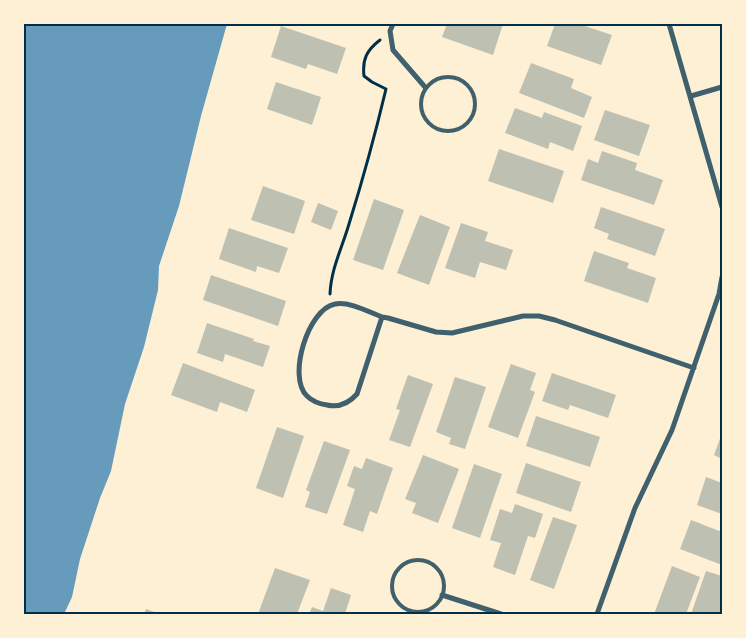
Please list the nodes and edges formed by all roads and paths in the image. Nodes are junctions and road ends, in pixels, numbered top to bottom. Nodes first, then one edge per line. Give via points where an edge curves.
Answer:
1 (393, 24) edge
2 (669, 24) edge
3 (390, 31) junction
4 (425, 87) junction
5 (722, 87) edge
6 (691, 96) junction
7 (722, 207) edge
8 (722, 277) edge
9 (333, 304) junction
10 (382, 317) junction
11 (694, 368) junction
12 (442, 595) junction
13 (501, 614) edge
14 (597, 614) edge

1 - 3 street
2 - 6 street
3 - 4 street via 393,50
3 - 9 path via 368,49 363,67 364,76 386,89 348,227 334,264 330,281
4 - 4 lane via 421,95 422,114 435,128 454,130 470,120 474,112 473,93 460,79 441,77
5 - 6 street
6 - 7 street
8 - 11 street
9 - 10 street via 345,304
9 - 10 street via 321,312 309,329 298,374 306,396 318,403 334,407 348,404 357,394
10 - 11 street via 436,332 452,333 523,316 539,316
11 - 14 street via 672,430 635,508
12 - 12 lane via 444,586 438,569 422,561 404,564 393,578 393,596 405,609 414,612 431,609
12 - 13 street

